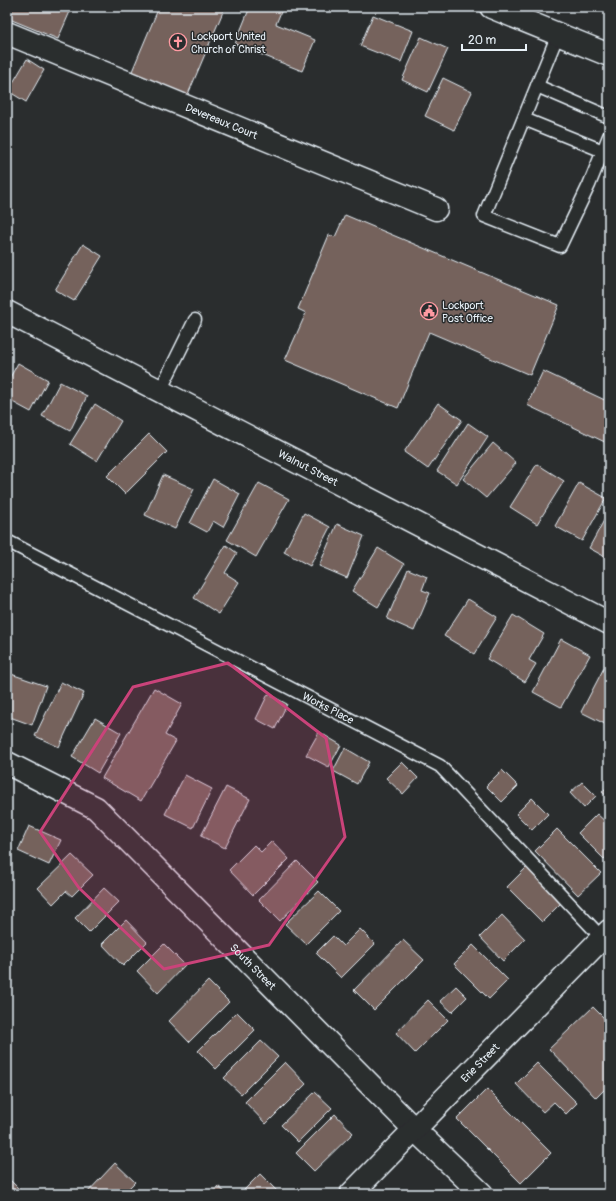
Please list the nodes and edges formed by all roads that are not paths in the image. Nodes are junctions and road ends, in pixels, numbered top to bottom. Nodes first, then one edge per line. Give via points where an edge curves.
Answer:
1 (491, 7) edge
2 (525, 13) edge
3 (7, 33) edge
4 (558, 34) junction
5 (609, 55) edge
6 (537, 86) junction
7 (609, 117) edge
8 (524, 119) junction
9 (609, 136) edge
10 (603, 151) junction
11 (436, 209) dead end
12 (7, 312) edge
13 (195, 320) dead end
14 (160, 391) junction
15 (7, 541) edge
16 (609, 623) edge
17 (7, 763) edge
18 (606, 934) edge
19 (414, 1129) junction
20 (351, 1194) edge
21 (482, 1194) edge

1 - 2 main road
2 - 4 main road
3 - 11 main road, Devereaux Court
4 - 5 main road
4 - 6 lane
6 - 7 lane
6 - 8 lane
8 - 10 lane
8 - 10 lane via 484,216 490,219 560,246
9 - 10 lane
12 - 14 main road, Walnut Street
13 - 14 lane
14 - 16 main road, Walnut Street
15 - 18 lane, Works Place via 440,766
17 - 19 main road, South Street via 96,808
18 - 19 main road, Erie Street
19 - 20 main road, Erie Street
19 - 21 main road, South Street

